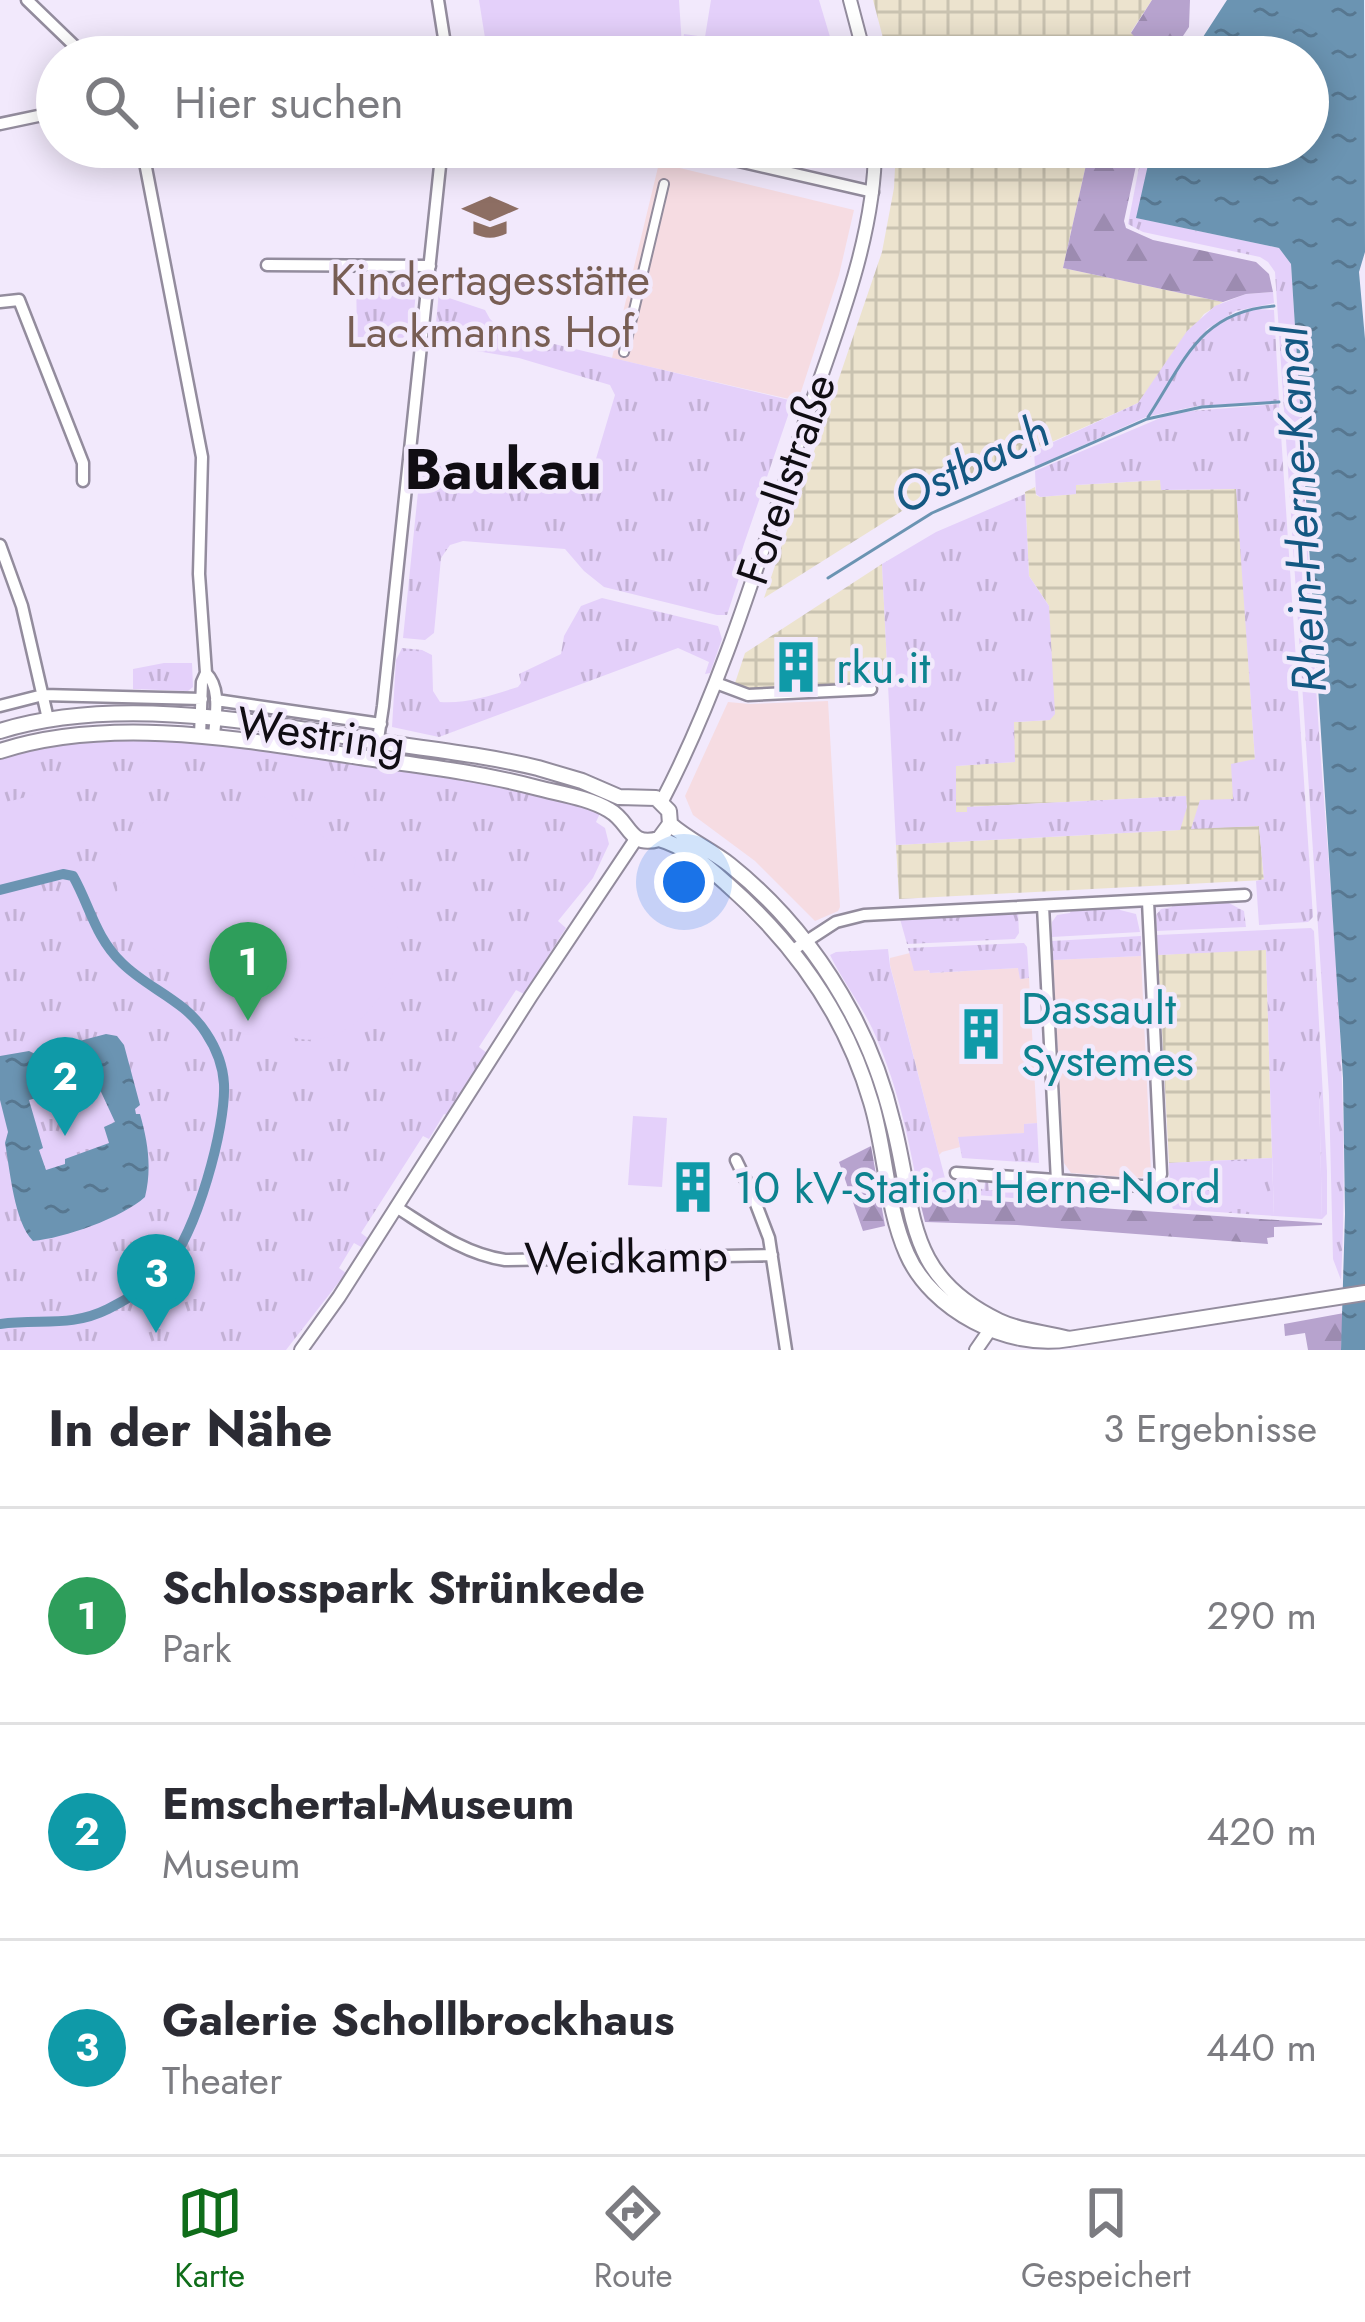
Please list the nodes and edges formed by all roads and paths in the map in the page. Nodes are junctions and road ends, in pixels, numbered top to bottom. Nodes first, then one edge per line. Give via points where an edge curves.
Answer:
1 (27, 0) edge
2 (438, 0) edge
3 (850, 0) edge
4 (64, 36) edge
5 (444, 36) edge
6 (859, 36) edge
7 (36, 116) edge
8 (0, 124) edge
9 (146, 168) edge
10 (440, 168) edge
11 (769, 168) edge
12 (874, 168) edge
13 (664, 184) dead end
14 (873, 192) junction
15 (267, 266) dead end
16 (430, 266) junction
17 (0, 302) edge
18 (628, 349) dead end
19 (83, 481) dead end
20 (0, 544) edge
21 (206, 674) junction
22 (716, 683) junction
23 (871, 689) dead end
24 (44, 695) junction
25 (202, 699) junction
26 (216, 700) junction
27 (0, 706) edge
28 (208, 718) junction
29 (48, 719) junction
30 (381, 724) junction
31 (0, 731) edge
32 (207, 737) junction
33 (378, 741) junction
34 (0, 751) edge
35 (375, 759) junction
36 (637, 799) junction
37 (662, 801) junction
38 (626, 824) junction
39 (670, 824) junction
40 (636, 838) junction
41 (659, 839) junction
42 (1245, 896) dead end
43 (1148, 901) junction
44 (1043, 907) junction
45 (799, 945) junction
46 (736, 1160) dead end
47 (956, 1173) dead end
48 (1057, 1180) junction
49 (396, 1207) junction
50 (772, 1255) junction
51 (1365, 1293) edge
52 (997, 1320) junction
53 (987, 1334) junction
54 (1069, 1340) junction
55 (301, 1350) edge
56 (786, 1350) edge
57 (976, 1350) edge

1 - 4 street
2 - 5 street
3 - 6 street
7 - 8 street
9 - 21 street via 202,457
10 - 16 street
11 - 14 street
12 - 14 street, Forellstraße
13 - 18 street
14 - 22 street, Forellstraße via 840,317
15 - 16 street
16 - 30 street
17 - 19 street via 20,300
20 - 24 street
21 - 25 street
21 - 26 street
22 - 23 street via 748,695
22 - 37 street, Forellstraße
24 - 25 street, Westring
24 - 27 street, Westring
24 - 29 street
25 - 28 street
26 - 28 street
26 - 30 street, Westring
28 - 29 main road, Westring
28 - 32 street
28 - 33 main road, Westring
29 - 31 main road, Westring
30 - 33 street
32 - 34 main road, Westring via 90,734
32 - 35 main road, Westring
33 - 35 street
33 - 36 main road, Westring via 538,768
35 - 38 main road, Westring via 530,785 608,809
36 - 37 main road
36 - 38 main road
37 - 39 main road
38 - 40 main road
39 - 41 main road
39 - 45 main road via 752,883
40 - 41 main road
40 - 49 street
41 - 45 main road via 679,846
42 - 43 street
43 - 44 street
43 - 48 street via 1161,1174 1152,1186
44 - 45 street via 864,915
44 - 48 street
45 - 52 main road via 852,1014 876,1068 922,1250 940,1278
45 - 53 main road via 863,1076 907,1255 939,1302
46 - 50 street
47 - 48 street
49 - 50 street, Weidkamp via 458,1245 505,1260
49 - 55 street
50 - 56 street, Weidkamp
51 - 54 main road
52 - 53 street
52 - 54 main road
53 - 54 main road via 1034,1346
53 - 57 street

